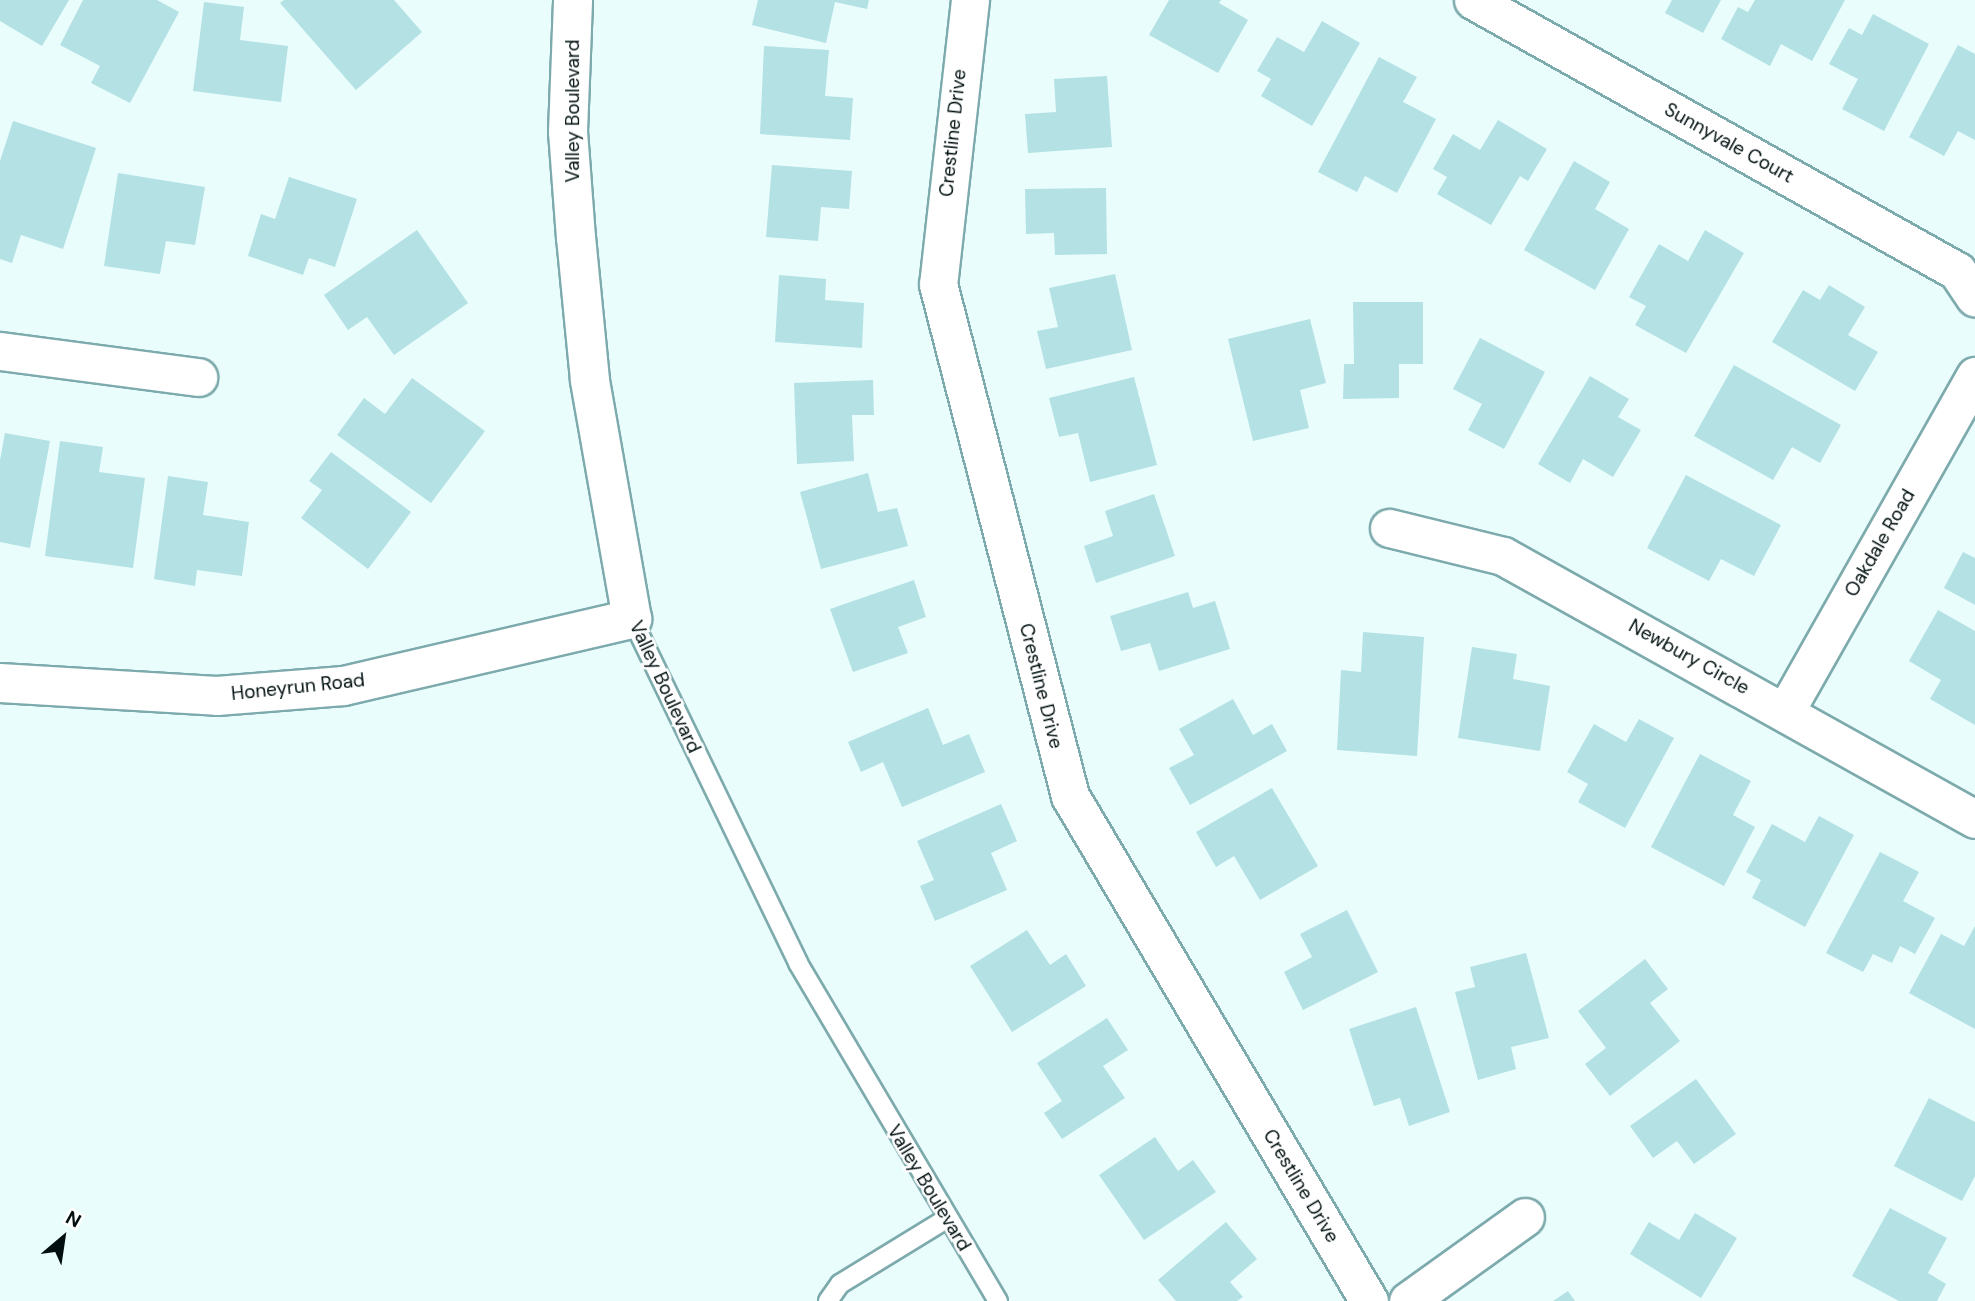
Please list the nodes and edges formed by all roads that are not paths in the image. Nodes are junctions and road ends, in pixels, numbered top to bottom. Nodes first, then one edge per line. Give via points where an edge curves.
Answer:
1 (573, 0) edge
2 (970, 0) edge
3 (1473, 0) edge
4 (1975, 298) edge
5 (0, 351) edge
6 (1975, 376) edge
7 (198, 377) dead end
8 (1389, 528) dead end
9 (632, 619) junction
10 (0, 683) edge
11 (1786, 710) junction
12 (1975, 819) edge
13 (1525, 1217) dead end
14 (946, 1219) junction
15 (828, 1301) edge
16 (998, 1301) edge
17 (1369, 1301) edge
18 (1408, 1301) edge

1 - 9 street, Valley Boulevard via 568,132 576,239 590,380
2 - 17 street, Crestline Drive via 938,284 1070,796
3 - 4 street, Sunnyvale Court via 1957,271
5 - 7 street
6 - 11 street, Oakdale Road
8 - 11 street, Newbury Circle via 1503,556
9 - 10 street, Honeyrun Road via 344,686 217,696
9 - 14 lane, Valley Boulevard via 798,963
11 - 12 street, Newbury Circle
13 - 18 street
14 - 15 lane via 840,1284
14 - 16 lane, Valley Boulevard

